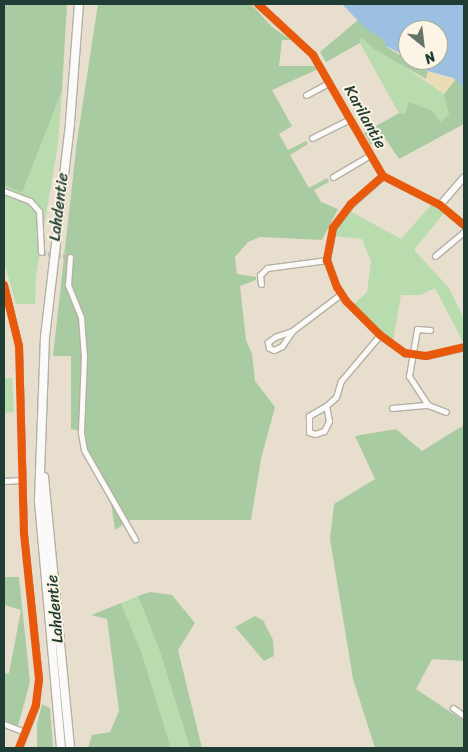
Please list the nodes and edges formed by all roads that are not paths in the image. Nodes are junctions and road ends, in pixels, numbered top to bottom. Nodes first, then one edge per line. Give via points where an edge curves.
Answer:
1 (79, 4) edge
2 (258, 4) edge
3 (329, 83) junction
4 (306, 95) dead end
5 (350, 119) junction
6 (312, 138) dead end
7 (370, 155) junction
8 (383, 176) junction
9 (333, 177) dead end
10 (464, 177) edge
11 (4, 191) edge
12 (440, 205) junction
13 (464, 225) edge
14 (464, 232) edge
15 (41, 252) dead end
16 (435, 256) dead end
17 (70, 257) dead end
18 (328, 260) junction
19 (261, 284) dead end
20 (4, 285) edge
21 (341, 294) junction
22 (430, 330) dead end
23 (292, 331) junction
24 (380, 335) junction
25 (464, 347) edge
26 (411, 355) junction
27 (428, 405) junction
28 (326, 406) junction
29 (392, 408) dead end
30 (41, 410) junction
31 (446, 412) dead end
32 (21, 480) junction
33 (4, 481) edge
34 (135, 539) dead end
35 (453, 708) dead end
36 (464, 716) edge
37 (4, 724) edge
38 (26, 732) junction
39 (19, 748) edge
40 (61, 748) edge
41 (70, 748) edge

1 - 30 highway, Lahdentie via 70,123 52,265
2 - 3 street, Karilantie via 304,43
3 - 4 street
3 - 5 street, Karilantie
5 - 6 street
5 - 7 street, Karilantie
7 - 8 street, Karilantie
7 - 9 street
8 - 12 street
8 - 18 street via 340,217 328,243
10 - 12 street
11 - 15 street via 30,201 39,211
12 - 13 street
14 - 16 street
17 - 34 street via 68,285 81,317 81,432 84,450
18 - 19 street via 267,268 260,275
18 - 21 street
20 - 32 street via 19,346
21 - 23 street
21 - 24 street
22 - 26 street via 417,330
23 - 23 street via 282,346 274,350 269,348 268,342
24 - 26 street
24 - 28 street via 341,381 336,397
25 - 26 street via 426,356
26 - 27 street via 409,376
27 - 29 street
27 - 31 street
28 - 28 street via 329,421 324,431 309,432 309,416
30 - 40 highway, Lahdentie via 39,500
30 - 41 highway, Lahdentie via 47,517
32 - 33 street
32 - 38 street via 27,584 40,679 36,705
35 - 36 street
37 - 38 street
38 - 39 street

